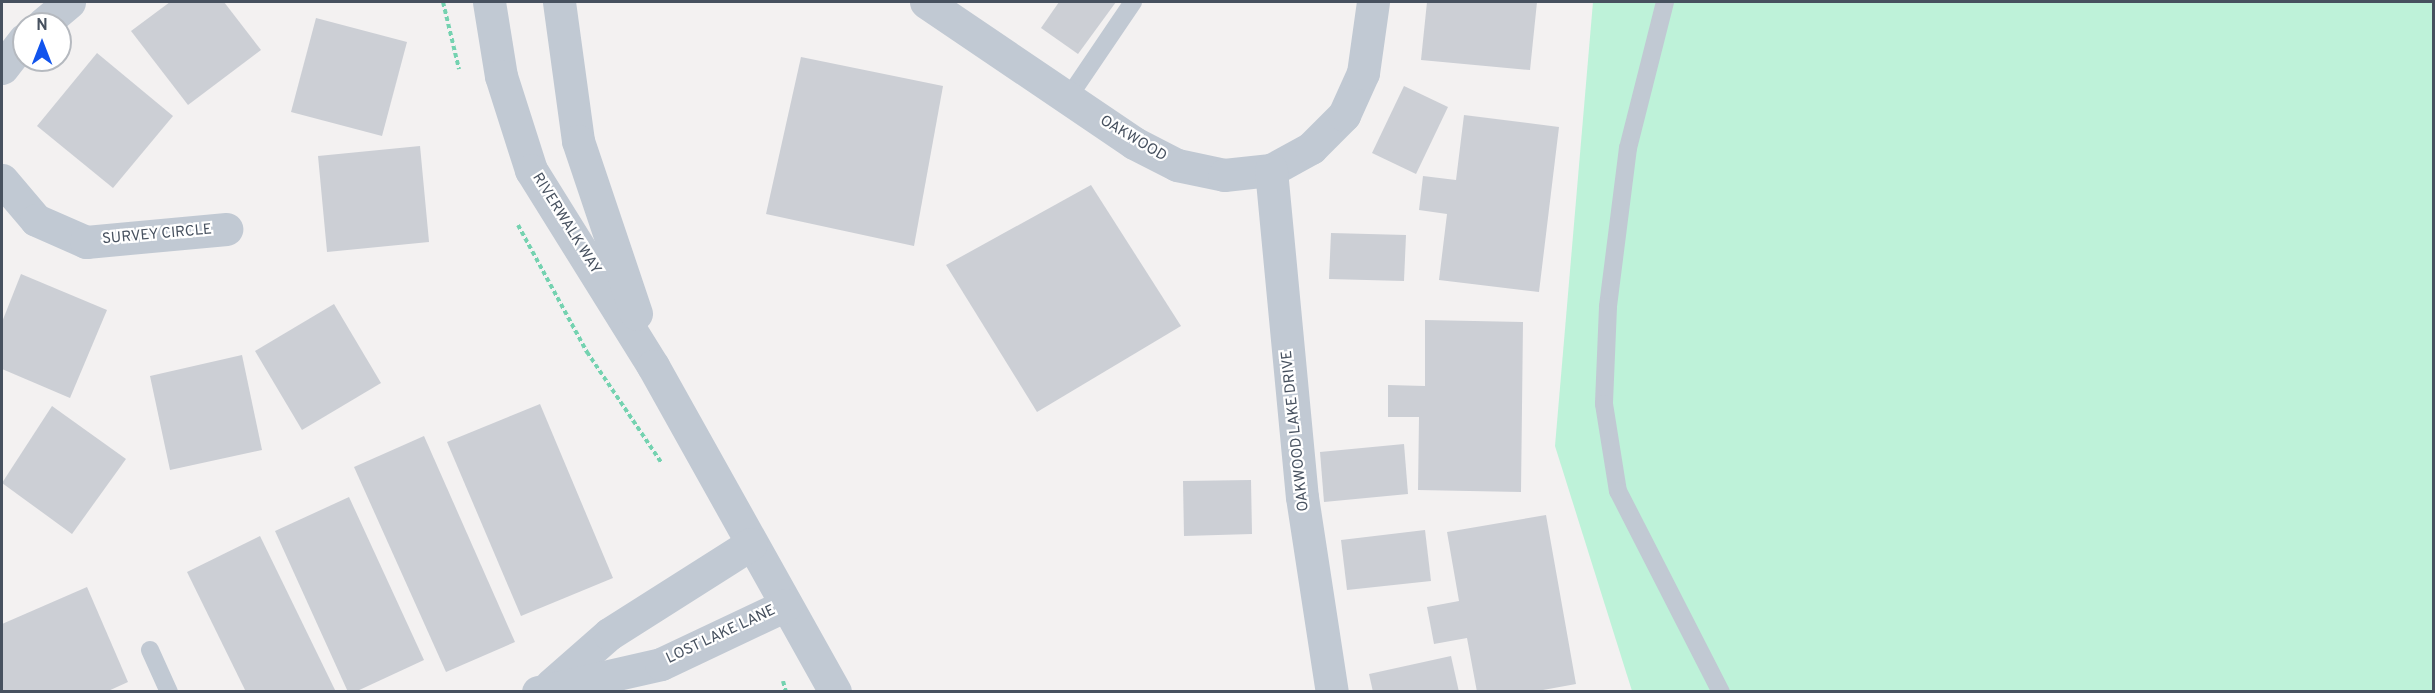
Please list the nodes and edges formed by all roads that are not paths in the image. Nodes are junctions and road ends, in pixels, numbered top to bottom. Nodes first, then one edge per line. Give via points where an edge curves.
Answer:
1 (69, 2) edge
2 (489, 2) edge
3 (559, 2) edge
4 (926, 2) edge
5 (1133, 2) edge
6 (1373, 2) edge
7 (1665, 2) edge
8 (57, 12) edge
9 (12, 55) edge
10 (2, 68) edge
11 (1068, 98) junction
12 (1271, 170) junction
13 (2, 180) edge
14 (226, 229) dead end
15 (653, 366) junction
16 (751, 544) junction
17 (786, 605) junction
18 (150, 650) dead end
19 (544, 689) edge
20 (169, 692) edge
21 (835, 692) edge
22 (1332, 692) edge
23 (1720, 692) edge

1 - 8 street
2 - 15 street, RIVERWALK WAY via 501,76 531,170
3 - 15 street, RIVERWALK WAY via 578,141
4 - 11 street, OAKWOOD
5 - 11 lane
6 - 12 street, OAKWOOD via 1363,73 1344,115 1311,148
7 - 23 lane via 1628,147 1608,307 1604,404 1618,491
9 - 10 street
11 - 12 street, OAKWOOD via 1177,165 1224,175
12 - 22 street, OAKWOOD LAKE DRIVE via 1302,497
13 - 14 street, SURVEY CIRCLE via 36,220 86,242
15 - 16 street, RIVERWALK WAY
16 - 17 street, RIVERWALK WAY
16 - 19 street, LOST LAKE LANE via 609,634
17 - 19 street, LOST LAKE LANE via 661,664
17 - 21 street, RIVERWALK WAY
18 - 20 lane

